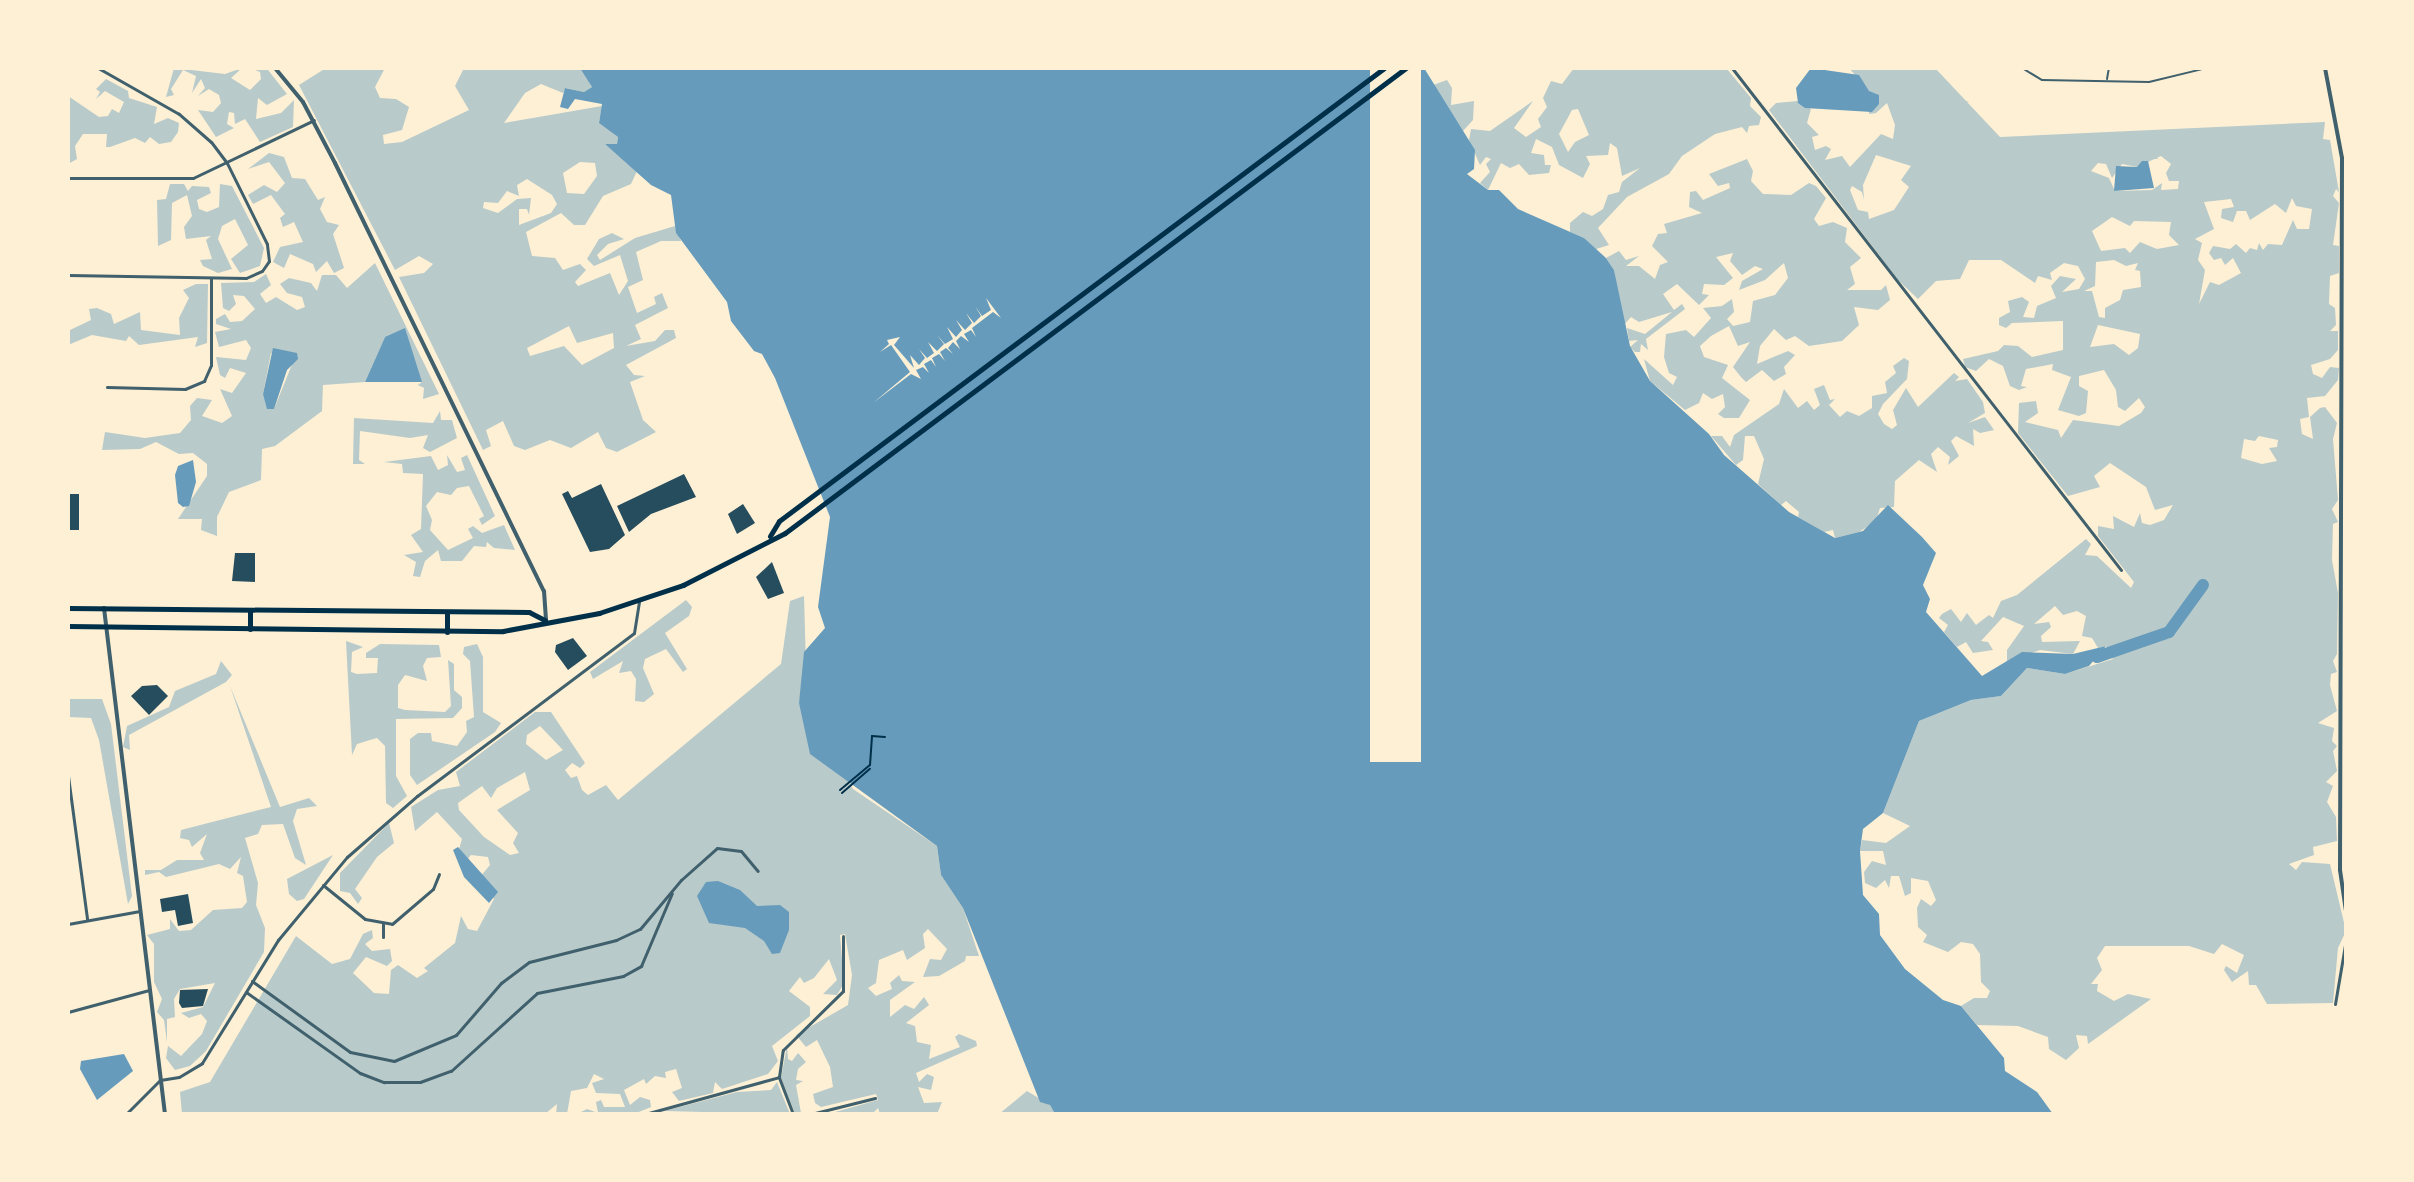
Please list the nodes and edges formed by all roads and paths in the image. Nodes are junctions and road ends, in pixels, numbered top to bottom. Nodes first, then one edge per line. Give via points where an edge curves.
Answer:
1 (98, 68) edge
2 (275, 68) edge
3 (1384, 68) edge
4 (1406, 68) edge
5 (1732, 68) edge
6 (2022, 68) edge
7 (2109, 68) edge
8 (2207, 68) edge
9 (2325, 68) edge
10 (2107, 80) junction
11 (314, 120) junction
12 (227, 163) junction
13 (68, 178) edge
14 (68, 275) edge
15 (211, 278) junction
16 (107, 387) dead end
17 (770, 537) junction
18 (2121, 570) dead end
19 (639, 601) junction
20 (68, 608) edge
21 (104, 608) junction
22 (250, 611) junction
23 (447, 614) junction
24 (546, 621) junction
25 (68, 626) edge
26 (106, 627) junction
27 (250, 629) junction
28 (447, 632) junction
29 (2343, 709) edge
30 (885, 737) dead end
31 (870, 769) dead end
32 (68, 776) edge
33 (758, 871) dead end
34 (439, 874) dead end
35 (323, 885) junction
36 (672, 890) junction
37 (140, 911) junction
38 (2346, 911) edge
39 (87, 919) junction
40 (68, 924) edge
41 (383, 924) junction
42 (843, 936) dead end
43 (383, 937) dead end
44 (2346, 939) edge
45 (252, 981) junction
46 (149, 990) junction
47 (246, 992) junction
48 (2335, 1004) dead end
49 (68, 1012) edge
50 (779, 1077) junction
51 (160, 1080) junction
52 (875, 1098) dead end
53 (126, 1114) edge
54 (165, 1114) edge
55 (645, 1114) edge
56 (793, 1114) edge
57 (811, 1114) edge

1 - 12 street via 179,114
2 - 11 street
3 - 17 main road via 779,521
4 - 17 main road via 785,533
5 - 18 street
6 - 10 lane via 2042,80
7 - 10 lane
8 - 10 lane via 2165,81
9 - 29 street via 2342,158
11 - 12 street
11 - 24 street via 544,591
12 - 13 street via 173,181
12 - 15 street via 267,244 269,261 246,278
14 - 15 street
15 - 16 street via 211,365 204,381 185,389
17 - 19 main road via 703,576
19 - 24 main road
19 - 35 street via 634,633 417,796
20 - 21 main road
21 - 22 main road
21 - 26 street
22 - 23 main road
22 - 27 main road
23 - 24 main road via 529,612
23 - 28 main road
24 - 28 main road via 531,629
25 - 26 main road
26 - 27 main road
26 - 37 street
27 - 28 main road
29 - 38 street via 2340,870
30 - 31 path via 872,736 870,765 841,792
32 - 39 street
33 - 36 street via 741,851 719,847
34 - 41 street via 433,889 401,917
35 - 41 street via 365,919
35 - 45 street
36 - 45 street via 651,919 632,933 525,965 456,1035 404,1059 377,1061 350,1052
36 - 47 street via 641,966 623,976 537,993 451,1071 420,1082 384,1082 352,1069
37 - 39 street
37 - 46 street
39 - 40 street
41 - 43 street
42 - 50 street via 843,991 787,1042
44 - 48 street
45 - 47 street
46 - 49 street
46 - 51 street
47 - 51 street via 202,1063 179,1077
50 - 55 street
50 - 56 street
51 - 53 street
51 - 54 street
52 - 57 street

